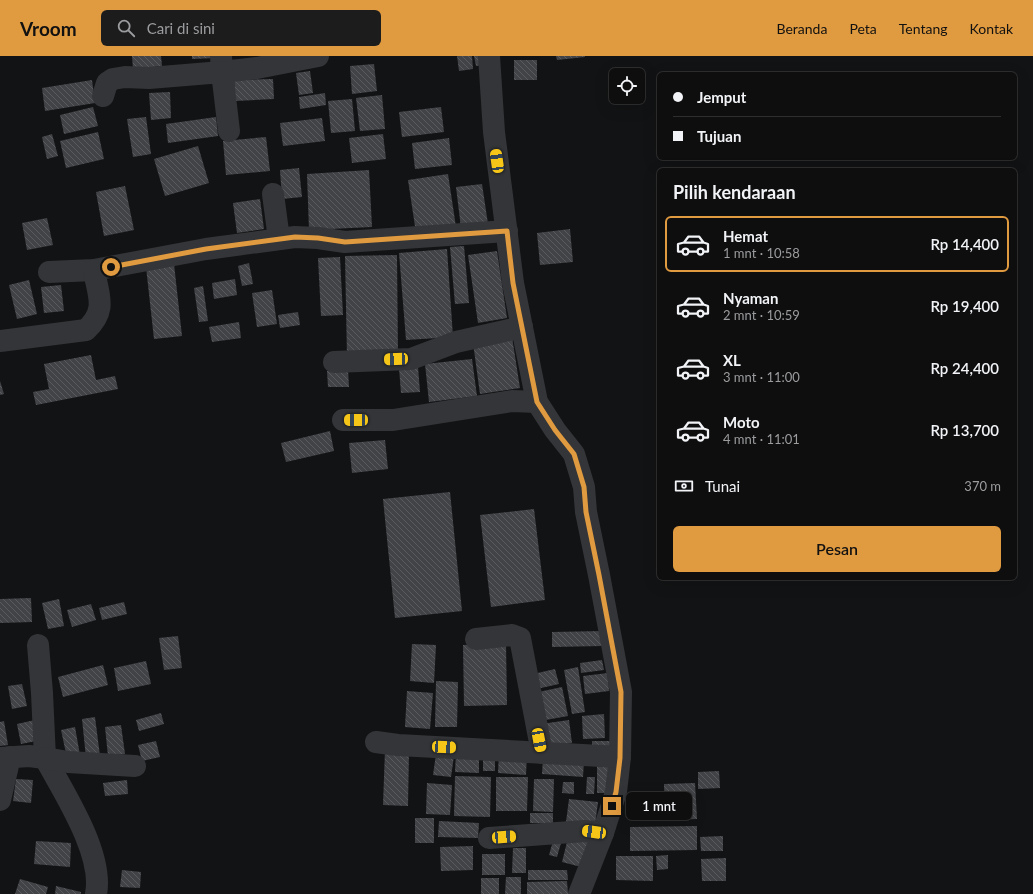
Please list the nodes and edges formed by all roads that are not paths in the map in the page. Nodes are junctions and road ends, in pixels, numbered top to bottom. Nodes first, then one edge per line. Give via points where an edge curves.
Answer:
1 (318, 56) edge
2 (489, 56) edge
3 (221, 64) edge
4 (103, 96) dead end
5 (229, 131) dead end
6 (273, 194) dead end
7 (507, 231) junction
8 (279, 239) junction
9 (103, 268) junction
10 (49, 272) dead end
11 (522, 327) junction
12 (0, 341) edge
13 (334, 362) dead end
14 (537, 402) junction
15 (343, 420) dead end
16 (476, 639) dead end
17 (38, 645) dead end
18 (376, 742) dead end
19 (542, 753) junction
20 (5, 758) edge
21 (45, 758) junction
22 (620, 758) junction
23 (135, 766) dead end
24 (0, 800) edge
25 (603, 833) junction
26 (490, 838) dead end
27 (96, 894) edge
28 (579, 894) edge

1 - 3 street via 257,68
2 - 7 street via 494,132
3 - 4 street via 149,78 113,78 107,83
3 - 5 street
6 - 8 street
7 - 8 street via 345,242 295,237
7 - 11 street via 513,283
8 - 9 street via 206,249
9 - 10 street
9 - 12 street via 99,294 100,310 86,330
11 - 13 street via 456,342 411,359
11 - 14 street
14 - 15 street via 512,401 393,420
14 - 22 street via 574,454 584,487 586,512 621,692
16 - 19 street via 512,635 520,638
17 - 21 street
18 - 19 street
19 - 22 street
20 - 21 street
20 - 24 street
21 - 23 street
21 - 27 street via 76,815 88,844 98,885
22 - 25 street via 616,792
25 - 26 street via 585,830
25 - 28 street

